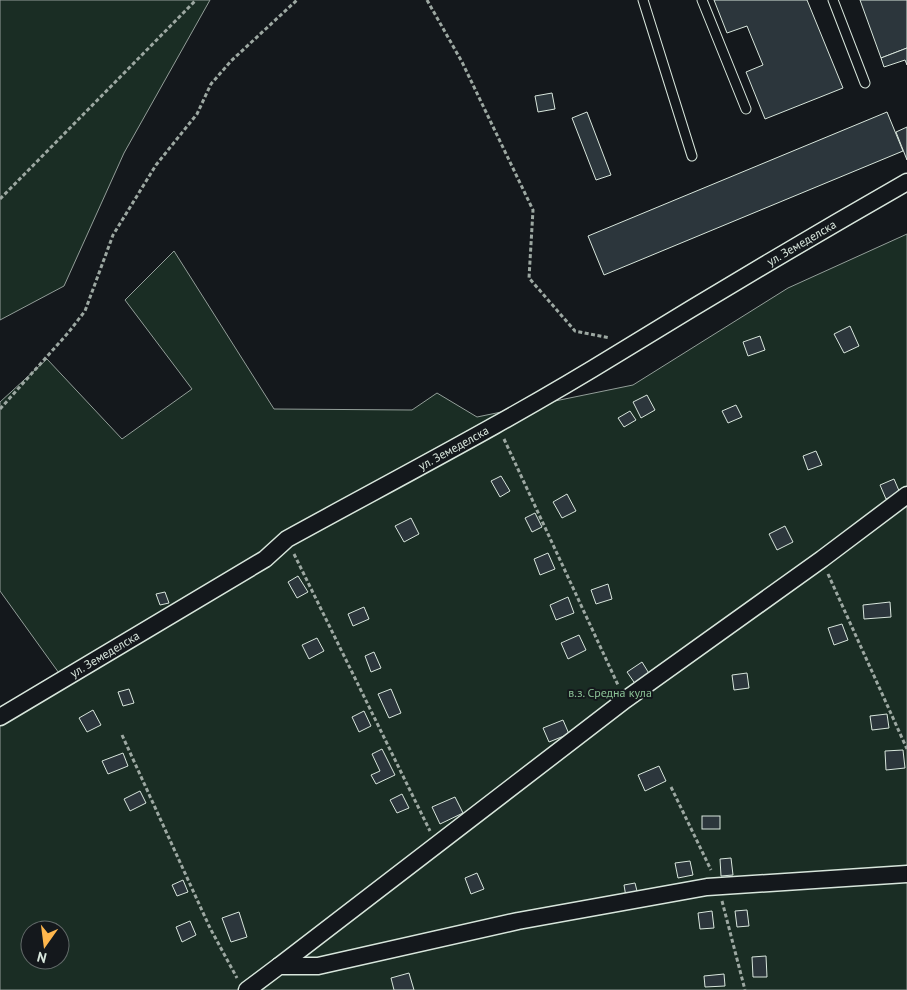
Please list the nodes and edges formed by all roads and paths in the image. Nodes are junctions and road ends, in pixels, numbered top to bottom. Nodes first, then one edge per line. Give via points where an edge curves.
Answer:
1 (196, 0) edge
2 (297, 0) edge
3 (427, 0) edge
4 (643, 0) edge
5 (702, 0) edge
6 (833, 0) edge
7 (865, 83) dead end
8 (746, 109) dead end
9 (692, 156) dead end
10 (907, 182) edge
11 (0, 199) edge
12 (634, 343) junction
13 (0, 409) edge
14 (497, 424) junction
15 (907, 495) edge
16 (287, 539) junction
17 (822, 559) junction
18 (625, 700) junction
19 (0, 717) edge
20 (122, 735) dead end
21 (907, 749) edge
22 (671, 787) dead end
23 (436, 845) junction
24 (907, 874) edge
25 (718, 886) junction
26 (279, 966) junction
27 (243, 986) edge
28 (746, 990) edge

1 - 11 path
2 - 13 path via 231,61 212,84 197,114 156,165 113,235 85,310 68,334
3 - 12 path via 462,62 533,210 529,278 575,331
4 - 9 lane
5 - 8 lane
6 - 7 lane
10 - 12 street, ул. Земеделска
12 - 14 street, ул. Земеделска
14 - 16 street, ул. Земеделска
14 - 18 path
15 - 17 street
16 - 19 street, ул. Земеделска via 265,559
16 - 23 path
17 - 18 street
17 - 21 path
18 - 23 street
20 - 27 path via 210,928
22 - 25 path
23 - 26 street
24 - 25 street
25 - 26 street via 518,921 318,966
25 - 28 path
26 - 27 street

